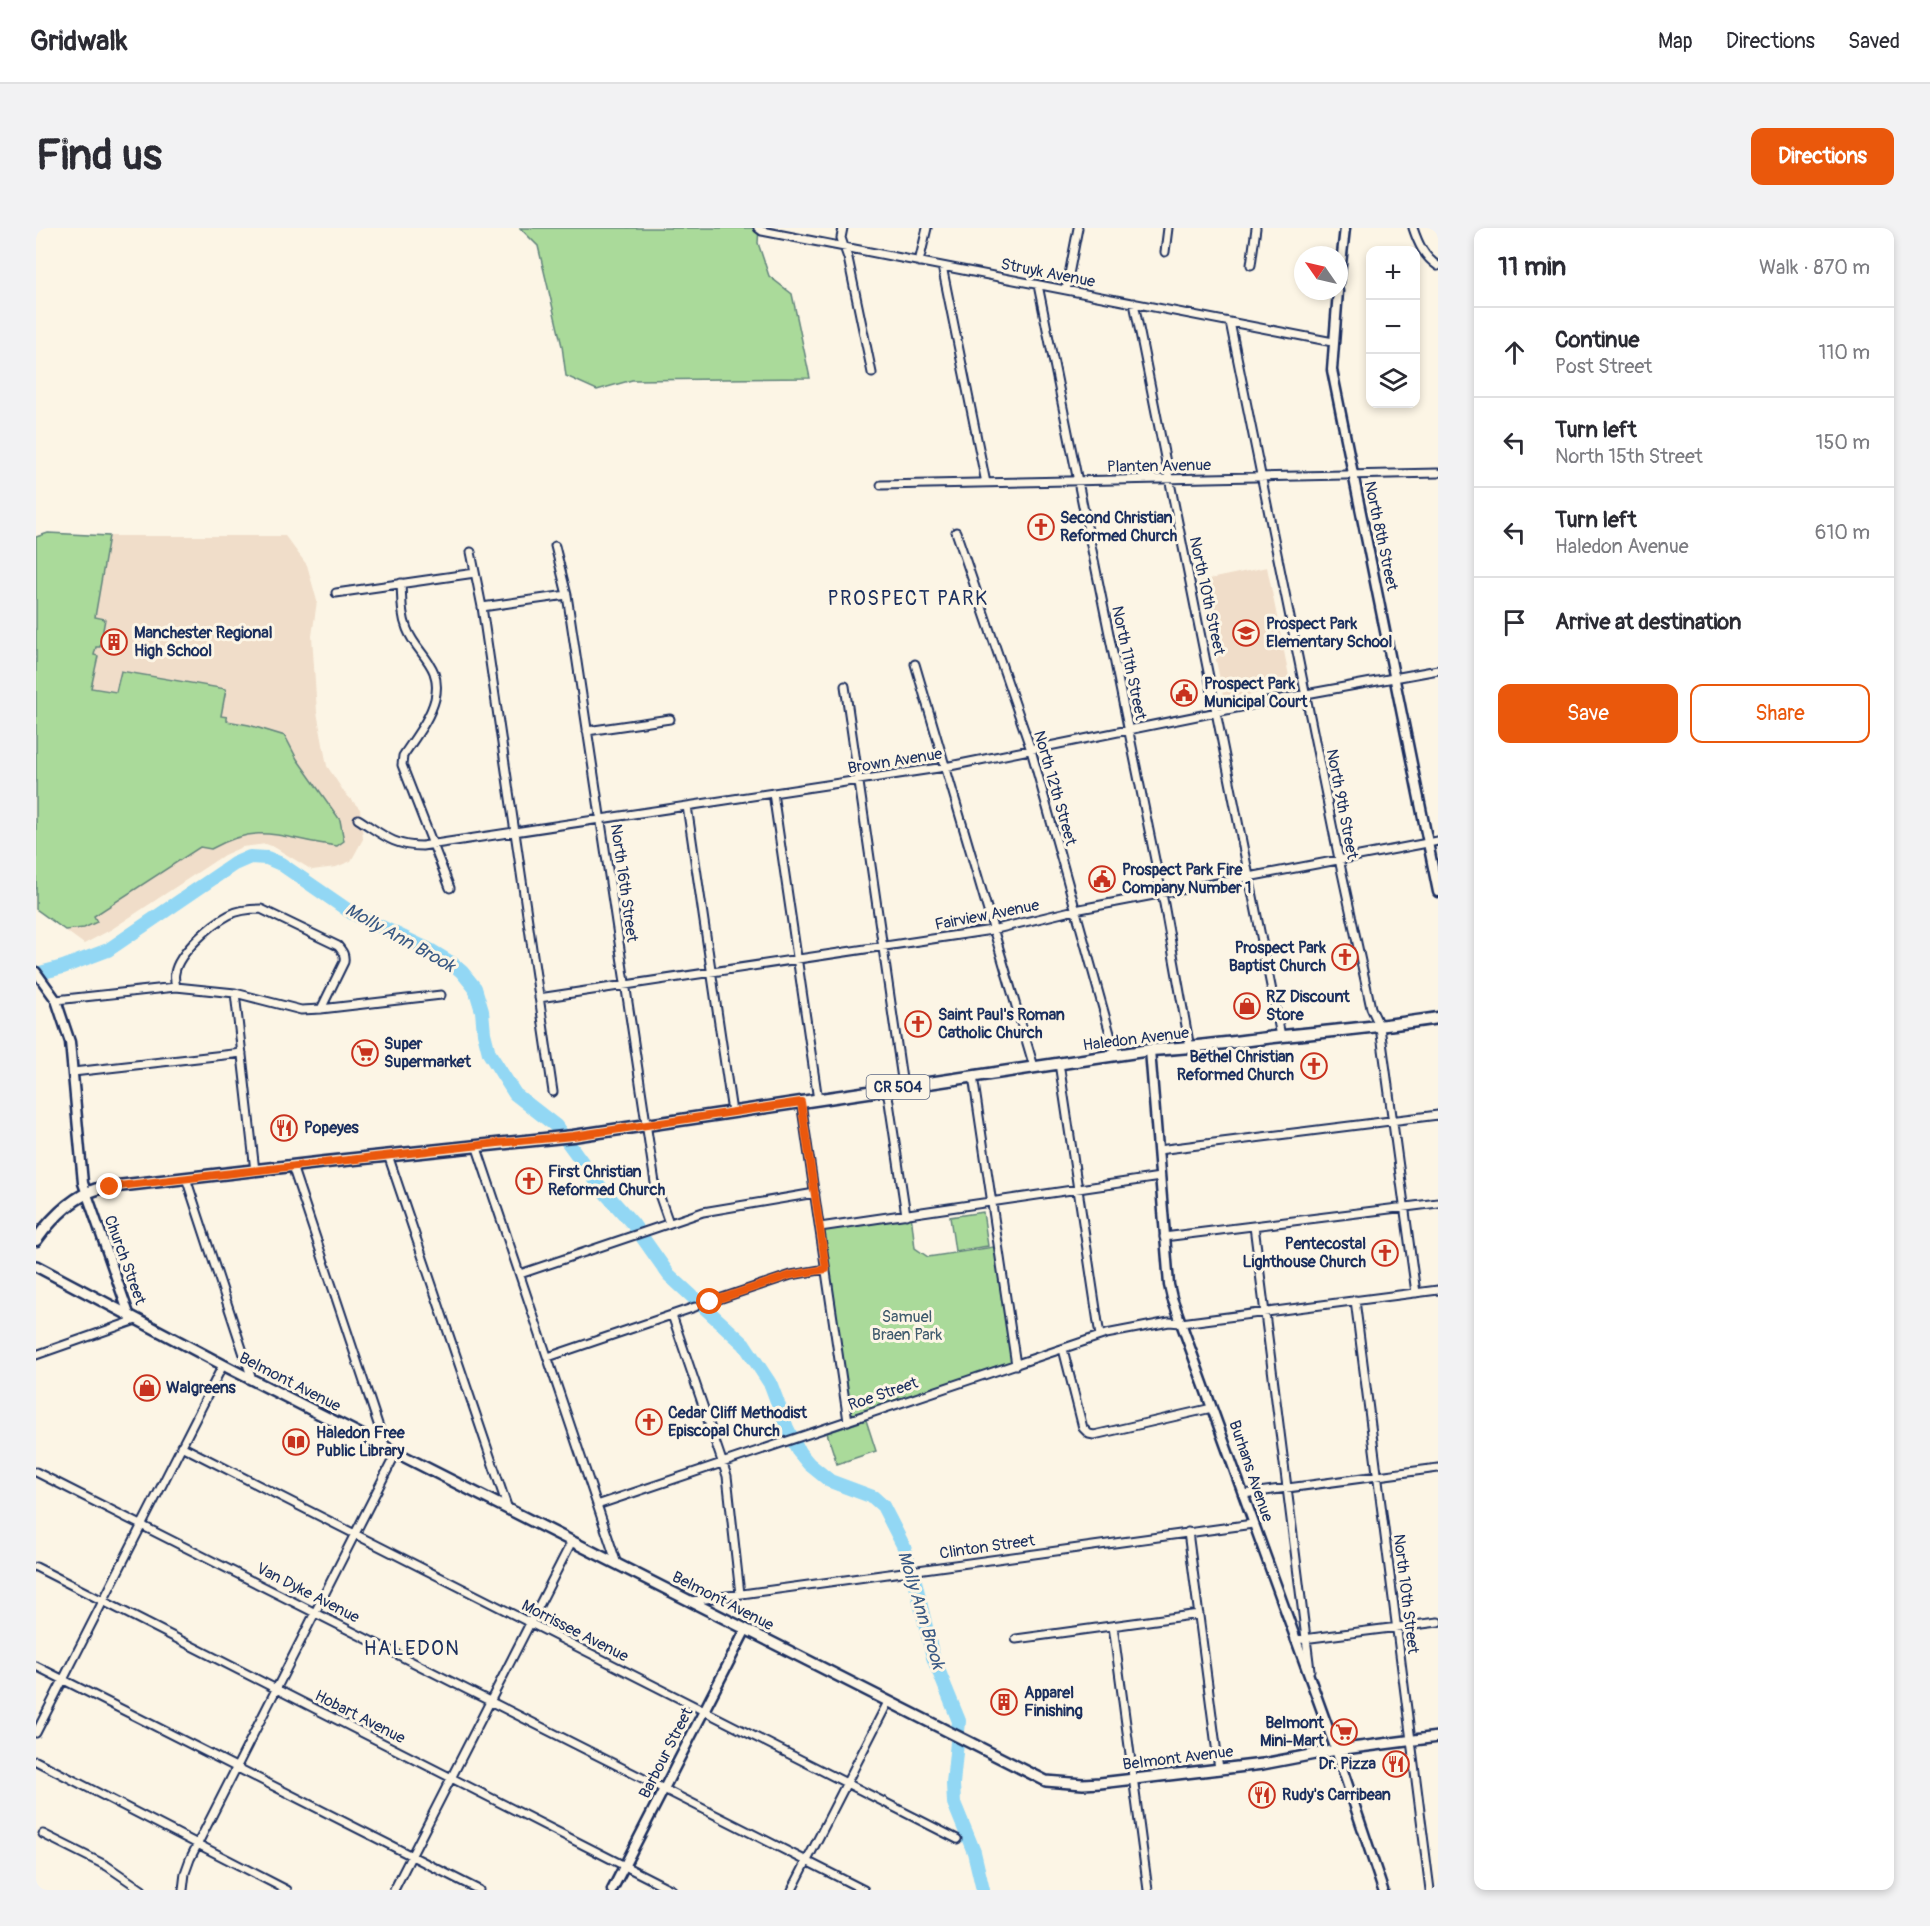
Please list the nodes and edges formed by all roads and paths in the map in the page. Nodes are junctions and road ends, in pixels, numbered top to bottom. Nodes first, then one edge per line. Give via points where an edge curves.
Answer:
1 (758, 228) edge
2 (843, 228) edge
3 (927, 228) edge
4 (1078, 228) edge
5 (1168, 228) edge
6 (1256, 228) edge
7 (1345, 228) edge
8 (1413, 228) edge
9 (1343, 246) edge
10 (844, 247) junction
11 (1166, 252) dead end
12 (919, 262) junction
13 (1251, 265) dead end
14 (942, 266) junction
15 (1438, 266) edge
16 (1038, 285) junction
17 (1066, 290) junction
18 (1337, 300) edge
19 (1134, 303) junction
20 (1230, 322) junction
21 (1333, 342) junction
22 (872, 373) dead end
23 (1438, 473) edge
24 (1353, 475) junction
25 (1262, 477) junction
26 (1169, 479) junction
27 (1078, 481) junction
28 (986, 483) junction
29 (881, 485) dead end
30 (956, 532) dead end
31 (555, 546) dead end
32 (471, 552) dead end
33 (475, 573) junction
34 (401, 583) junction
35 (336, 593) dead end
36 (567, 595) junction
37 (482, 607) junction
38 (915, 664) dead end
39 (1438, 670) edge
40 (1395, 677) junction
41 (845, 686) dead end
42 (1306, 694) junction
43 (1217, 712) junction
44 (670, 719) dead end
45 (1129, 730) junction
46 (587, 731) junction
47 (1031, 750) junction
48 (945, 767) junction
49 (859, 780) junction
50 (773, 793) junction
51 (687, 806) junction
52 (358, 819) dead end
53 (601, 819) junction
54 (515, 832) junction
55 (1438, 841) edge
56 (1428, 843) junction
57 (433, 844) junction
58 (1339, 859) junction
59 (1250, 877) junction
60 (450, 888) dead end
61 (1438, 892) edge
62 (1162, 895) junction
63 (1075, 910) junction
64 (992, 930) junction
65 (883, 946) junction
66 (797, 959) junction
67 (36, 972) edge
68 (712, 972) junction
69 (625, 985) junction
70 (176, 987) junction
71 (235, 993) junction
72 (441, 995) dead end
73 (539, 998) junction
74 (56, 1000) junction
75 (321, 1009) junction
76 (1438, 1018) edge
77 (1380, 1027) junction
78 (1281, 1036) junction
79 (1190, 1048) junction
80 (1150, 1050) junction
81 (242, 1053) junction
82 (1116, 1055) junction
83 (1059, 1063) junction
84 (1034, 1067) junction
85 (73, 1072) junction
86 (973, 1076) junction
87 (903, 1086) junction
88 (887, 1089) junction
89 (553, 1092) dead end
90 (818, 1100) junction
91 (801, 1102) junction
92 (732, 1112) junction
93 (1438, 1114) edge
94 (1393, 1121) junction
95 (646, 1125) junction
96 (477, 1145) junction
97 (1158, 1150) junction
98 (388, 1155) junction
99 (292, 1166) junction
100 (255, 1171) junction
101 (1160, 1177) junction
102 (186, 1178) junction
103 (1078, 1189) junction
104 (87, 1193) junction
105 (815, 1193) junction
106 (992, 1202) junction
107 (1438, 1203) edge
108 (1405, 1207) junction
109 (906, 1215) junction
110 (669, 1223) junction
111 (1254, 1226) junction
112 (820, 1227) junction
113 (1164, 1237) junction
114 (36, 1240) edge
115 (36, 1266) edge
116 (826, 1269) junction
117 (520, 1274) junction
118 (1438, 1290) edge
119 (1416, 1293) junction
120 (1355, 1300) junction
121 (710, 1302) dead end
122 (695, 1307) dead end
123 (1265, 1312) junction
124 (672, 1315) junction
125 (133, 1319) junction
126 (1181, 1323) junction
127 (1100, 1336) junction
128 (1063, 1348) junction
129 (36, 1355) edge
130 (548, 1357) junction
131 (223, 1365) junction
132 (1016, 1365) junction
133 (252, 1379) junction
134 (1212, 1408) junction
135 (849, 1420) junction
136 (181, 1446) junction
137 (391, 1450) junction
138 (722, 1464) junction
139 (1438, 1468) edge
140 (36, 1472) edge
141 (1377, 1476) junction
142 (1287, 1488) junction
143 (1243, 1494) junction
144 (597, 1505) junction
145 (508, 1509) junction
146 (1253, 1524) junction
147 (142, 1525) junction
148 (1188, 1532) junction
149 (355, 1534) junction
150 (572, 1541) junction
151 (617, 1564) junction
152 (36, 1567) edge
153 (740, 1594) junction
154 (690, 1601) junction
155 (103, 1602) junction
156 (315, 1612) junction
157 (1199, 1614) junction
158 (1438, 1622) edge
159 (530, 1623) junction
160 (1113, 1626) junction
161 (1396, 1627) junction
162 (746, 1629) junction
163 (1016, 1639) dead end
164 (1306, 1639) junction
165 (1295, 1640) junction
166 (36, 1666) edge
167 (63, 1679) junction
168 (1311, 1685) junction
169 (276, 1689) junction
170 (490, 1700) junction
171 (888, 1702) junction
172 (704, 1712) junction
173 (36, 1733) edge
174 (1438, 1737) edge
175 (1411, 1741) junction
176 (1336, 1750) junction
177 (36, 1761) edge
178 (237, 1767) junction
179 (1219, 1769) junction
180 (450, 1778) junction
181 (1133, 1779) junction
182 (846, 1783) junction
183 (664, 1789) junction
184 (43, 1834) dead end
185 (957, 1839) dead end
186 (198, 1845) junction
187 (411, 1855) junction
188 (807, 1860) junction
189 (624, 1866) junction
190 (142, 1890) edge
191 (183, 1890) edge
192 (287, 1890) edge
193 (394, 1890) edge
194 (479, 1890) edge
195 (612, 1890) edge
196 (672, 1890) edge
197 (792, 1890) edge
198 (864, 1890) edge
199 (1148, 1890) edge
200 (1383, 1890) edge
201 (1430, 1890) edge

1 - 10 street, Struyk Avenue
2 - 10 street
3 - 12 street
4 - 17 street
5 - 11 street
6 - 13 street
7 - 9 street
8 - 15 street via 1428,258
10 - 12 street, Struyk Avenue
10 - 22 street
12 - 14 street, Struyk Avenue
14 - 16 street, Struyk Avenue
14 - 28 street
16 - 17 street, Struyk Avenue
16 - 27 street, North 11th Street
17 - 19 street, Struyk Avenue
18 - 21 street, North 8th Street
19 - 20 street, Struyk Avenue
19 - 26 street, North 10th Street
20 - 21 street, Struyk Avenue
20 - 25 street, North 9th Street
21 - 24 street, North 8th Street via 1332,370
23 - 24 street, Planten Avenue
24 - 25 street, Planten Avenue
24 - 40 street, North 8th Street
25 - 26 street, Planten Avenue
25 - 42 street, North 9th Street
26 - 27 street, Planten Avenue
26 - 43 street, North 10th Street
27 - 28 street, Planten Avenue
27 - 45 street, North 11th Street
28 - 29 street, Planten Avenue
30 - 47 street, North 12th Street
31 - 36 street, North 16th Street
32 - 33 street
33 - 34 street
33 - 37 street
34 - 35 street
34 - 57 street via 408,631 434,669 435,677 435,700 402,760
36 - 37 street
36 - 46 street, North 16th Street
37 - 54 street
38 - 48 street
39 - 40 street, Brown Avenue
40 - 42 street, Brown Avenue
40 - 56 street, North 8th Street
41 - 49 street
42 - 43 street, Brown Avenue
42 - 58 street, North 9th Street
43 - 45 street, Brown Avenue
43 - 59 street, North 10th Street
44 - 46 street
45 - 47 street, Brown Avenue
45 - 62 street, North 11th Street
46 - 53 street, North 16th Street
47 - 48 street, Brown Avenue
47 - 63 street, North 12th Street
48 - 49 street, Brown Avenue
48 - 64 street
49 - 50 street, Brown Avenue
49 - 65 street
50 - 51 street, Brown Avenue
50 - 66 street
51 - 53 street, Brown Avenue
51 - 68 street
52 - 57 street, Brown Avenue via 405,846
53 - 54 street, Brown Avenue
53 - 69 street, North 16th Street
54 - 57 street, Brown Avenue
54 - 73 street
55 - 56 street, Fairview Avenue
56 - 58 street, Fairview Avenue
56 - 61 street, North 8th Street
57 - 60 street
58 - 59 street, Fairview Avenue
58 - 77 street, North 9th Street via 1371,1008
59 - 62 street, Fairview Avenue
59 - 78 street, North 10th Street
62 - 63 street, Fairview Avenue
62 - 79 street, North 11th Street
63 - 64 street, Fairview Avenue
63 - 82 street, North 12th Street
64 - 65 street, Fairview Avenue
64 - 84 street
65 - 66 street, Fairview Avenue
65 - 87 street
66 - 68 street, Fairview Avenue
66 - 90 street
67 - 74 street, Church Street
68 - 69 street, Fairview Avenue
68 - 92 street
69 - 73 street, Fairview Avenue
69 - 95 street, North 16th Street
70 - 71 street
70 - 74 street
70 - 75 street via 178,966 206,932 230,914 261,909 342,951 344,962
71 - 75 street via 301,1010
71 - 81 street
72 - 75 street
73 - 89 street
74 - 85 street, Church Street via 70,1042
76 - 77 main road, Haledon Avenue / CR 504
77 - 78 main road, Haledon Avenue / CR 504
77 - 94 street, North 9th Street
78 - 79 main road, Haledon Avenue / CR 504
79 - 80 main road, Haledon Avenue / CR 504
80 - 82 main road, Haledon Avenue / CR 504
80 - 97 street, Burhans Avenue
81 - 85 street
81 - 100 street
82 - 83 main road, Haledon Avenue / CR 504
83 - 84 main road, Haledon Avenue / CR 504
83 - 103 street
84 - 86 main road, Haledon Avenue / CR 504
85 - 104 street, Church Street via 80,1166
86 - 87 main road, Haledon Avenue / CR 504
86 - 106 street
87 - 88 main road, Haledon Avenue / CR 504
88 - 90 main road, Haledon Avenue / CR 504
88 - 109 street
90 - 91 main road, Haledon Avenue / CR 504
91 - 92 main road, Haledon Avenue / CR 504
91 - 105 street
92 - 95 main road, Haledon Avenue / CR 504
93 - 94 street
94 - 97 street
94 - 108 street, North 9th Street
95 - 96 main road, Haledon Avenue / CR 504
95 - 110 street, North 16th Street via 655,1183
96 - 98 main road, Haledon Avenue / CR 504
96 - 117 street
97 - 101 street, Burhans Avenue
98 - 99 main road, Haledon Avenue / CR 504
98 - 145 street
99 - 100 main road, Haledon Avenue / CR 504
99 - 137 street
100 - 102 main road, Haledon Avenue / CR 504
101 - 103 street
101 - 113 street, Burhans Avenue
102 - 104 main road, Haledon Avenue / CR 504
102 - 133 street
103 - 106 street
103 - 127 street
104 - 114 main road, Haledon Avenue / CR 504 via 63,1210
104 - 125 street, Church Street
105 - 110 street via 716,1209
105 - 112 street
106 - 109 street
106 - 132 street
107 - 108 street
108 - 111 street
108 - 119 street, North 9th Street
109 - 112 street
110 - 117 street
111 - 113 street
111 - 123 street
112 - 116 street
113 - 126 street, Burhans Avenue via 1168,1285
115 - 125 main road, Belmont Avenue
116 - 121 street via 791,1275
116 - 135 street
117 - 130 street
118 - 119 street, Roe Street
119 - 120 street, Roe Street
120 - 123 street, Roe Street
120 - 141 street, North 10th Street
122 - 124 street
123 - 126 street, Roe Street
123 - 142 street
124 - 130 street
124 - 138 street
125 - 129 street
125 - 131 main road, Belmont Avenue
126 - 127 street, Roe Street
126 - 134 street, Burhans Avenue
127 - 128 street, Roe Street
128 - 132 street, Roe Street
128 - 134 street via 1083,1428 1089,1434
130 - 144 street
131 - 133 main road, Belmont Avenue
131 - 136 street
132 - 135 street, Roe Street
133 - 137 main road, Belmont Avenue
134 - 143 street, Burhans Avenue
135 - 138 street, Roe Street
136 - 147 street
136 - 149 street, Morrissee Avenue
137 - 145 main road, Belmont Avenue
137 - 149 street
138 - 144 street, Roe Street
138 - 153 street via 727,1476
139 - 141 street
140 - 147 street, Van Dyke Avenue
141 - 142 street
141 - 161 street, North 10th Street
142 - 143 street
142 - 164 street
143 - 146 street, Burhans Avenue
144 - 151 street
145 - 150 main road, Belmont Avenue
146 - 148 street, Clinton Street
146 - 165 street, Burhans Avenue
147 - 155 street
147 - 156 street, Van Dyke Avenue
148 - 153 street, Clinton Street
148 - 157 street
149 - 156 street
149 - 159 street, Morrissee Avenue
150 - 151 main road, Belmont Avenue
150 - 159 street
151 - 154 main road, Belmont Avenue
152 - 155 street, Hobart Avenue
153 - 154 street, Clinton Street
154 - 162 main road, Belmont Avenue
155 - 167 street
155 - 169 street, Hobart Avenue
156 - 169 street
156 - 170 street, Van Dyke Avenue
157 - 160 street
157 - 179 street
158 - 161 street
159 - 170 street
159 - 172 street, Morrissee Avenue
160 - 163 street
160 - 181 street
161 - 164 street
161 - 175 street, North 10th Street
162 - 171 main road, Belmont Avenue
162 - 172 street, Barbour Street
164 - 165 street
164 - 168 street
165 - 168 street, Burhans Avenue
166 - 167 street
167 - 173 street
167 - 178 street
168 - 176 street, Burhans Avenue
169 - 178 street
169 - 180 street, Hobart Avenue
170 - 180 street
170 - 183 street, Van Dyke Avenue
171 - 181 main road, Belmont Avenue via 1046,1781 1083,1784
171 - 182 street
172 - 182 street, Morrissee Avenue
172 - 183 street, Barbour Street
174 - 175 main road, Belmont Avenue
175 - 176 main road, Belmont Avenue
175 - 201 street, North 10th Street
176 - 179 main road, Belmont Avenue
176 - 200 street, Burhans Avenue
177 - 186 street
178 - 186 street
178 - 187 street
179 - 181 main road, Belmont Avenue
180 - 187 street
180 - 189 street, Hobart Avenue
181 - 199 street
182 - 185 street, Morrissee Avenue
182 - 188 street
183 - 188 street, Van Dyke Avenue
183 - 189 street, Barbour Street
184 - 190 street via 107,1866
186 - 191 street via 185,1873
186 - 192 street
187 - 193 street
187 - 194 street
188 - 197 street
188 - 198 street, Van Dyke Avenue
189 - 195 street, Barbour Street
189 - 196 street, Hobart Avenue

